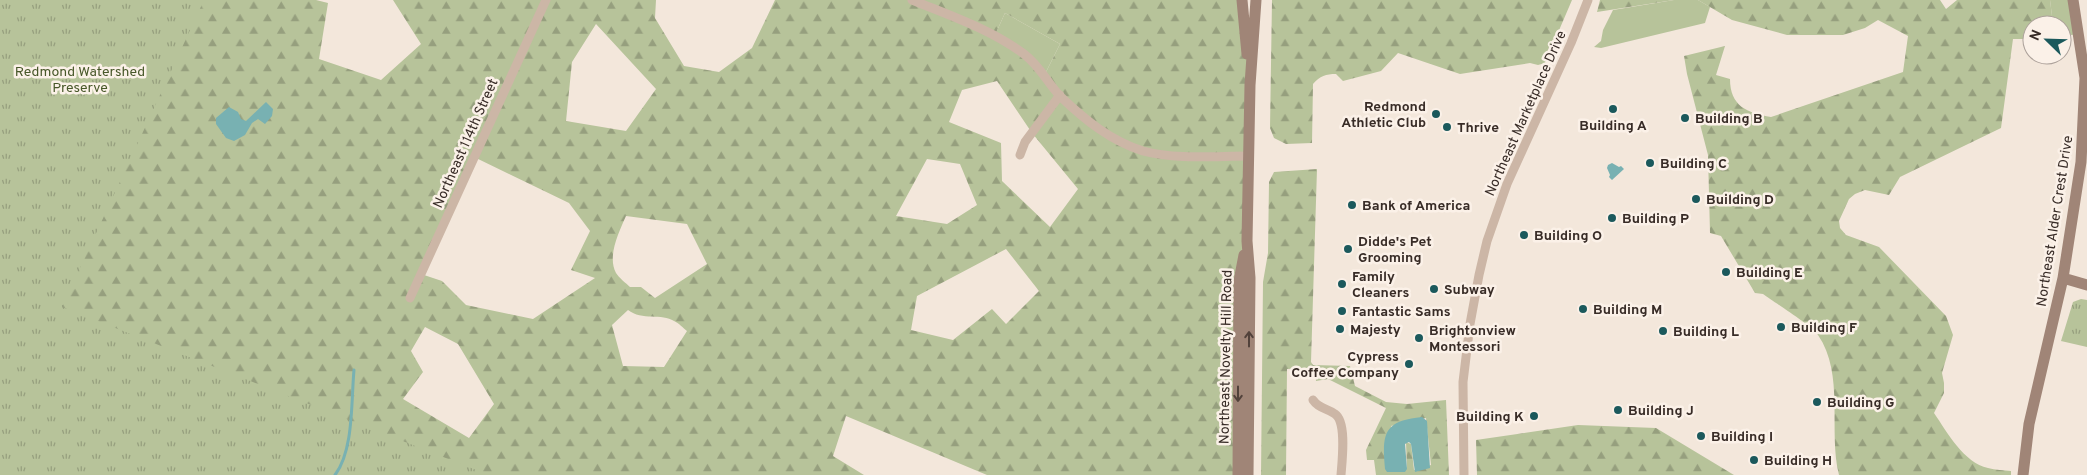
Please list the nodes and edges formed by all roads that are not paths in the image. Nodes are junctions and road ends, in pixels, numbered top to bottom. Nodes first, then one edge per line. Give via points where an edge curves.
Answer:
1 (546, 0) edge
2 (912, 0) edge
3 (1242, 0) edge
4 (1256, 0) edge
5 (1588, 0) edge
6 (2073, 0) edge
7 (1250, 85) junction
8 (1060, 95) junction
9 (1020, 155) dead end
10 (1249, 156) junction
11 (1247, 241) junction
12 (2062, 278) junction
13 (2087, 285) edge
14 (410, 298) dead end
15 (1313, 400) dead end
16 (1238, 475) edge
17 (1248, 475) edge
18 (1341, 475) edge
19 (1464, 475) edge
20 (2023, 475) edge

1 - 14 street, Northeast 114th Street
2 - 8 street via 983,28 1005,41 1045,74
3 - 7 main road, Northeast Novelty Hill Road
4 - 7 main road, Northeast Novelty Hill Road
5 - 19 street, Northeast Marketplace Drive via 1510,176 1478,274 1463,382
6 - 12 main road, Northeast Alder Crest Drive via 2085,78 2084,132
7 - 10 main road, Northeast Novelty Hill Road
8 - 9 street via 1025,142
8 - 10 street via 1104,133 1144,151 1170,156
10 - 11 main road, Northeast Novelty Hill Road
11 -> 16 main road, Northeast Novelty Hill Road via 1239,281
17 -> 11 main road, Northeast Novelty Hill Road via 1250,278
12 - 13 main road
12 - 20 main road, Northeast Alder Crest Drive via 2029,424
15 - 18 street via 1318,406 1335,413 1342,423

